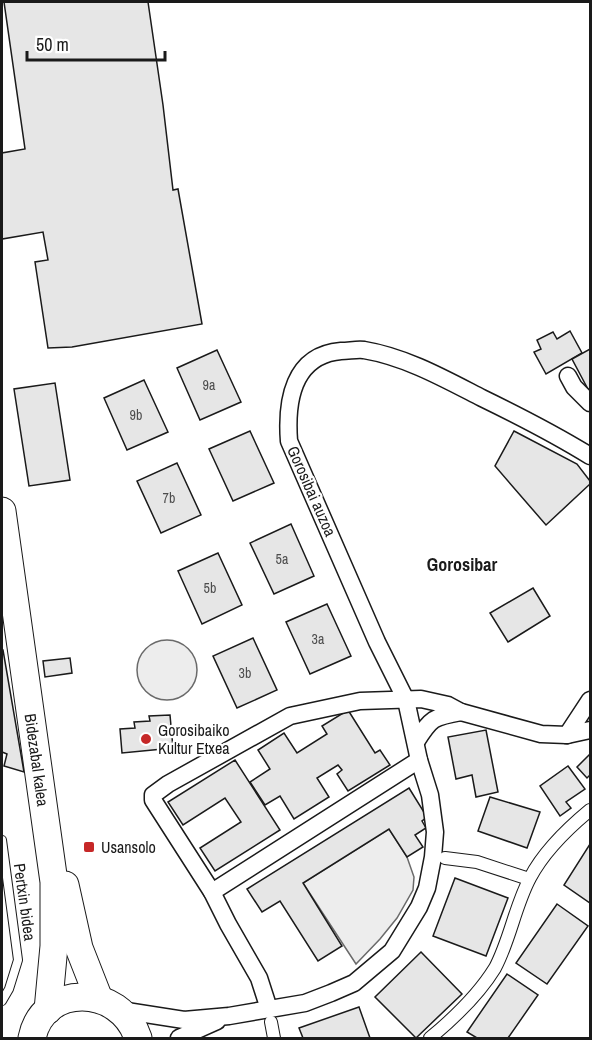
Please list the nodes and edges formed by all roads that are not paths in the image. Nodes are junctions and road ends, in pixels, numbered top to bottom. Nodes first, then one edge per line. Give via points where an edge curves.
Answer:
1 (568, 376) dead end
2 (591, 403) edge
3 (591, 456) edge
4 (2, 511) edge
5 (414, 700) junction
6 (591, 700) edge
7 (461, 712) junction
8 (429, 721) junction
9 (591, 730) edge
10 (567, 735) junction
11 (416, 742) junction
12 (419, 760) junction
13 (41, 784) junction
14 (591, 810) edge
15 (2, 840) edge
16 (445, 858) dead end
17 (529, 879) junction
18 (212, 892) junction
19 (2, 1001) edge
20 (109, 1004) junction
21 (48, 1010) junction
22 (270, 1015) junction
23 (229, 1016) junction
24 (29, 1036) edge
25 (138, 1038) edge
26 (179, 1038) edge
27 (274, 1038) edge
28 (430, 1038) edge

1 - 2 street
3 - 5 street, Gorosibai auzoa via 437,375 390,357 362,350 334,352 304,367 294,384 287,418 289,441 377,642
4 - 13 highway, Bidezabal kalea
5 - 7 street via 448,705
5 - 8 street via 427,711
5 - 11 street, Gorosibai auzoa
5 - 18 street via 360,701 290,716 156,792 153,800
6 - 10 street
7 - 8 street
7 - 10 street via 541,734
8 - 11 street
9 - 10 street
11 - 12 street, Gorosibai auzoa
12 - 18 street
12 - 22 street, Gorosibai auzoa via 430,795 435,832 427,888 406,930 392,951 354,982
13 - 20 highway via 79,948
13 - 21 highway, Bidezabal kalea via 54,882
14 - 17 street via 570,827
15 - 19 lane, Pertxin bidea via 18,960
16 - 17 street via 477,862
17 - 28 street via 495,968 471,999
18 - 22 street via 259,978
20 - 21 highway via 81,997
20 - 23 street via 184,1020
20 - 25 highway via 134,1027
21 - 24 highway
22 - 23 street, Gorosibai auzoa
22 - 27 street
23 - 26 street

